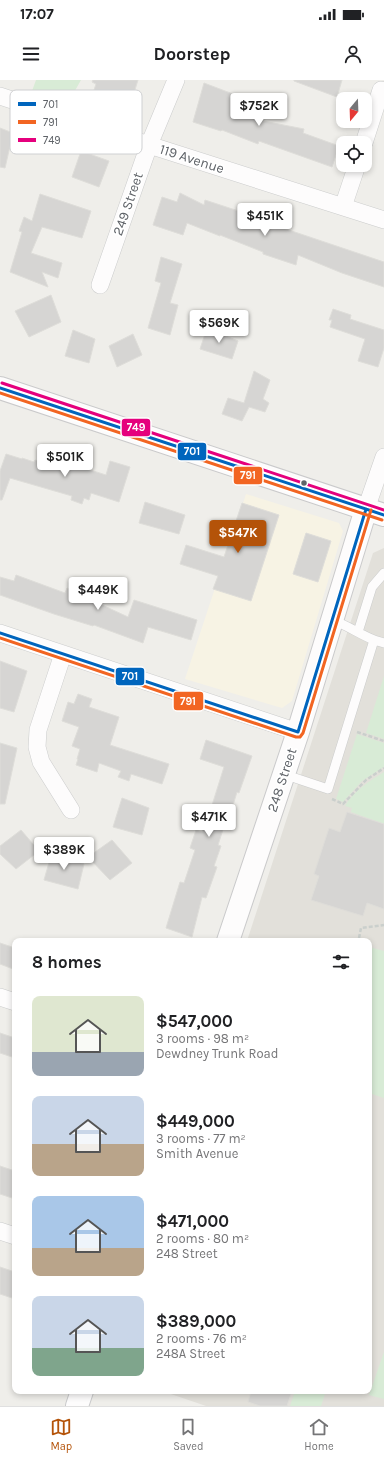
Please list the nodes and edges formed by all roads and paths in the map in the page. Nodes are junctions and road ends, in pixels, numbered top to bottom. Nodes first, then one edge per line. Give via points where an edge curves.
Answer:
1 (176, 80) edge
2 (381, 90) dead end
3 (0, 96) edge
4 (10, 99) edge
5 (366, 136) edge
6 (142, 143) edge
7 (149, 145) junction
8 (355, 172) edge
9 (343, 207) junction
10 (384, 220) edge
11 (100, 285) dead end
12 (0, 388) edge
13 (384, 457) edge
14 (375, 512) edge
15 (384, 573) edge
16 (332, 620) junction
17 (358, 632) junction
18 (0, 633) edge
19 (374, 640) junction
20 (384, 643) edge
21 (63, 654) junction
22 (347, 728) junction
23 (298, 732) junction
24 (384, 740) edge
25 (384, 768) edge
26 (295, 778) dead end
27 (328, 789) junction
28 (71, 810) dead end
29 (384, 925) edge
30 (229, 938) edge
31 (359, 938) dead end
32 (0, 997) edge
33 (12, 1001) edge
34 (0, 1231) edge
35 (12, 1235) edge
36 (81, 1394) edge
37 (77, 1406) edge

1 - 7 street, 249 Street
2 - 5 street
3 - 4 street, 119 Avenue
6 - 7 street, 119 Avenue
7 - 9 street, 119 Avenue
7 - 11 street, 249 Street
8 - 9 street
9 - 10 street, 119 Avenue
12 - 14 street
13 - 14 street, 248 Street
14 - 16 street, 248 Street
15 - 17 lane via 372,587
16 - 17 lane
16 - 23 street, 248 Street
17 - 19 lane
18 - 21 street
19 - 20 lane
19 - 22 lane
21 - 23 street
21 - 28 street via 38,730 37,747 41,762
22 - 24 path
22 - 27 lane
23 - 30 street, 248 Street
25 - 27 path via 366,780 342,804 331,799
26 - 27 lane
29 - 31 path via 361,928
32 - 33 street
34 - 35 street
36 - 37 street

